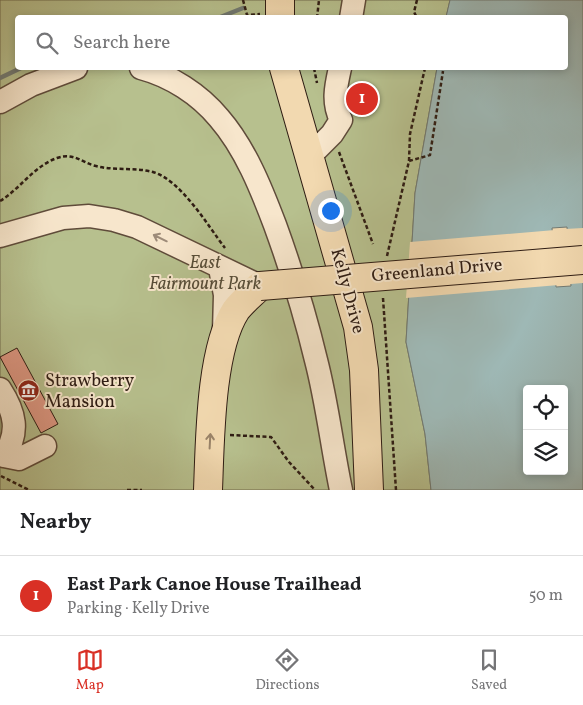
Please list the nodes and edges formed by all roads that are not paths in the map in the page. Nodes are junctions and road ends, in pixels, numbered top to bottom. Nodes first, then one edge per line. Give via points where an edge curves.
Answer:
1 (280, 0) edge
2 (354, 0) edge
3 (280, 15) edge
4 (352, 15) edge
5 (70, 70) edge
6 (146, 70) edge
7 (285, 70) edge
8 (340, 70) edge
9 (0, 102) edge
10 (309, 157) junction
11 (0, 236) edge
12 (583, 260) edge
13 (225, 261) junction
14 (260, 286) junction
15 (223, 341) junction
16 (0, 389) edge
17 (45, 446) dead end
18 (1, 462) edge
19 (208, 490) edge
20 (341, 490) edge
21 (369, 490) edge

1 - 3 main road
2 - 4 street
5 - 9 street via 37,82
6 - 20 street via 175,82 210,107 230,131 254,175 288,262 307,325
7 - 10 main road, Kelly Drive
8 - 10 street via 335,93 336,110 341,120
10 - 21 main road, Kelly Drive via 358,327 364,370
13 -> 11 street via 137,227 102,218 63,218
12 - 14 main road, Greenland Drive, bridge
13 - 14 street
13 - 15 street
14 - 15 main road via 237,310
19 -> 15 main road via 212,406
16 - 18 street via 15,423 10,447
17 - 18 street via 19,459

